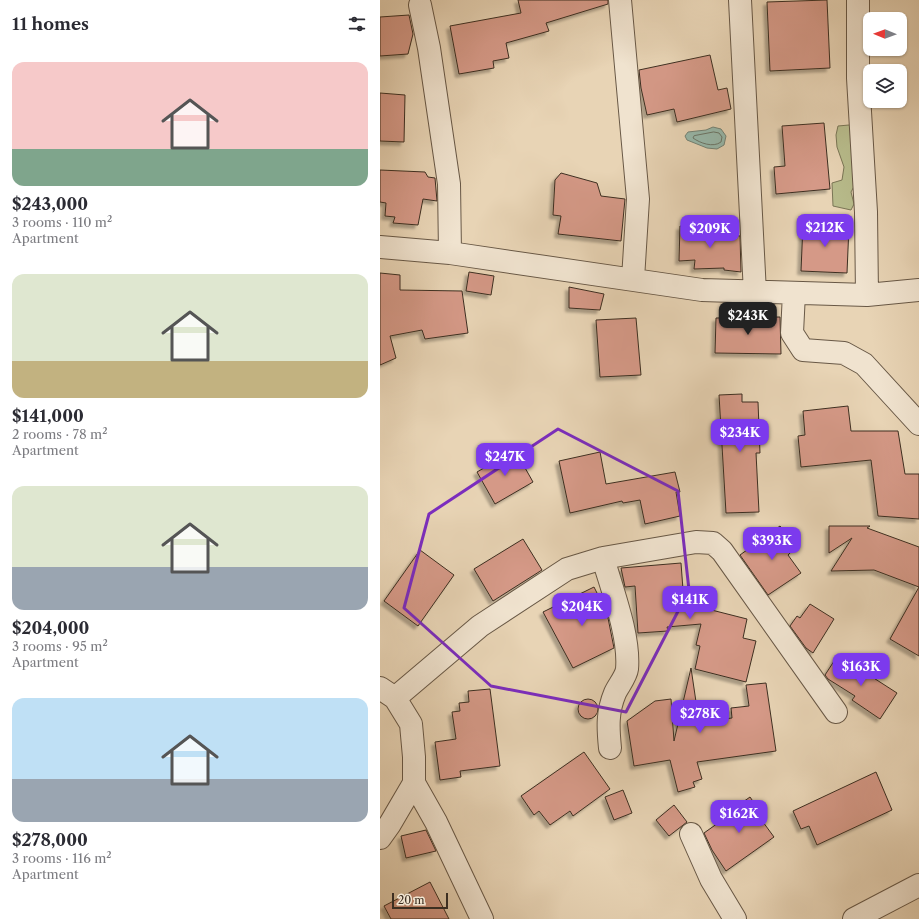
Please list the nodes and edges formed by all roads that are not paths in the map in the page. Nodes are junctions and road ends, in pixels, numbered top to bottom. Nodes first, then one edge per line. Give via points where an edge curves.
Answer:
1 (620, 0) edge
2 (740, 0) edge
3 (858, 0) edge
4 (420, 5) dead end
5 (380, 247) edge
6 (450, 253) junction
7 (633, 279) junction
8 (919, 290) edge
9 (755, 293) junction
10 (794, 293) junction
11 (867, 295) junction
12 (919, 424) edge
13 (603, 558) junction
14 (388, 693) edge
15 (836, 712) dead end
16 (610, 748) dead end
17 (414, 783) junction
18 (691, 834) dead end
19 (380, 838) edge
20 (919, 885) edge
21 (482, 919) edge
22 (735, 919) edge
23 (854, 919) edge

1 - 7 street via 638,199
2 - 9 street
3 - 11 street via 858,78 866,212
4 - 6 street via 429,48 449,184
5 - 6 street
6 - 7 street
7 - 9 street via 702,290
8 - 11 street
9 - 10 street
10 - 11 street
10 - 12 street via 792,333 803,350 844,353 864,364
13 - 14 street via 567,569 480,626
13 - 15 street via 696,542 713,543 722,551
13 - 16 street via 628,649 627,671 609,709
14 - 17 street via 411,724
17 - 19 street
17 - 21 street via 436,822
18 - 22 street via 711,879
20 - 23 street

